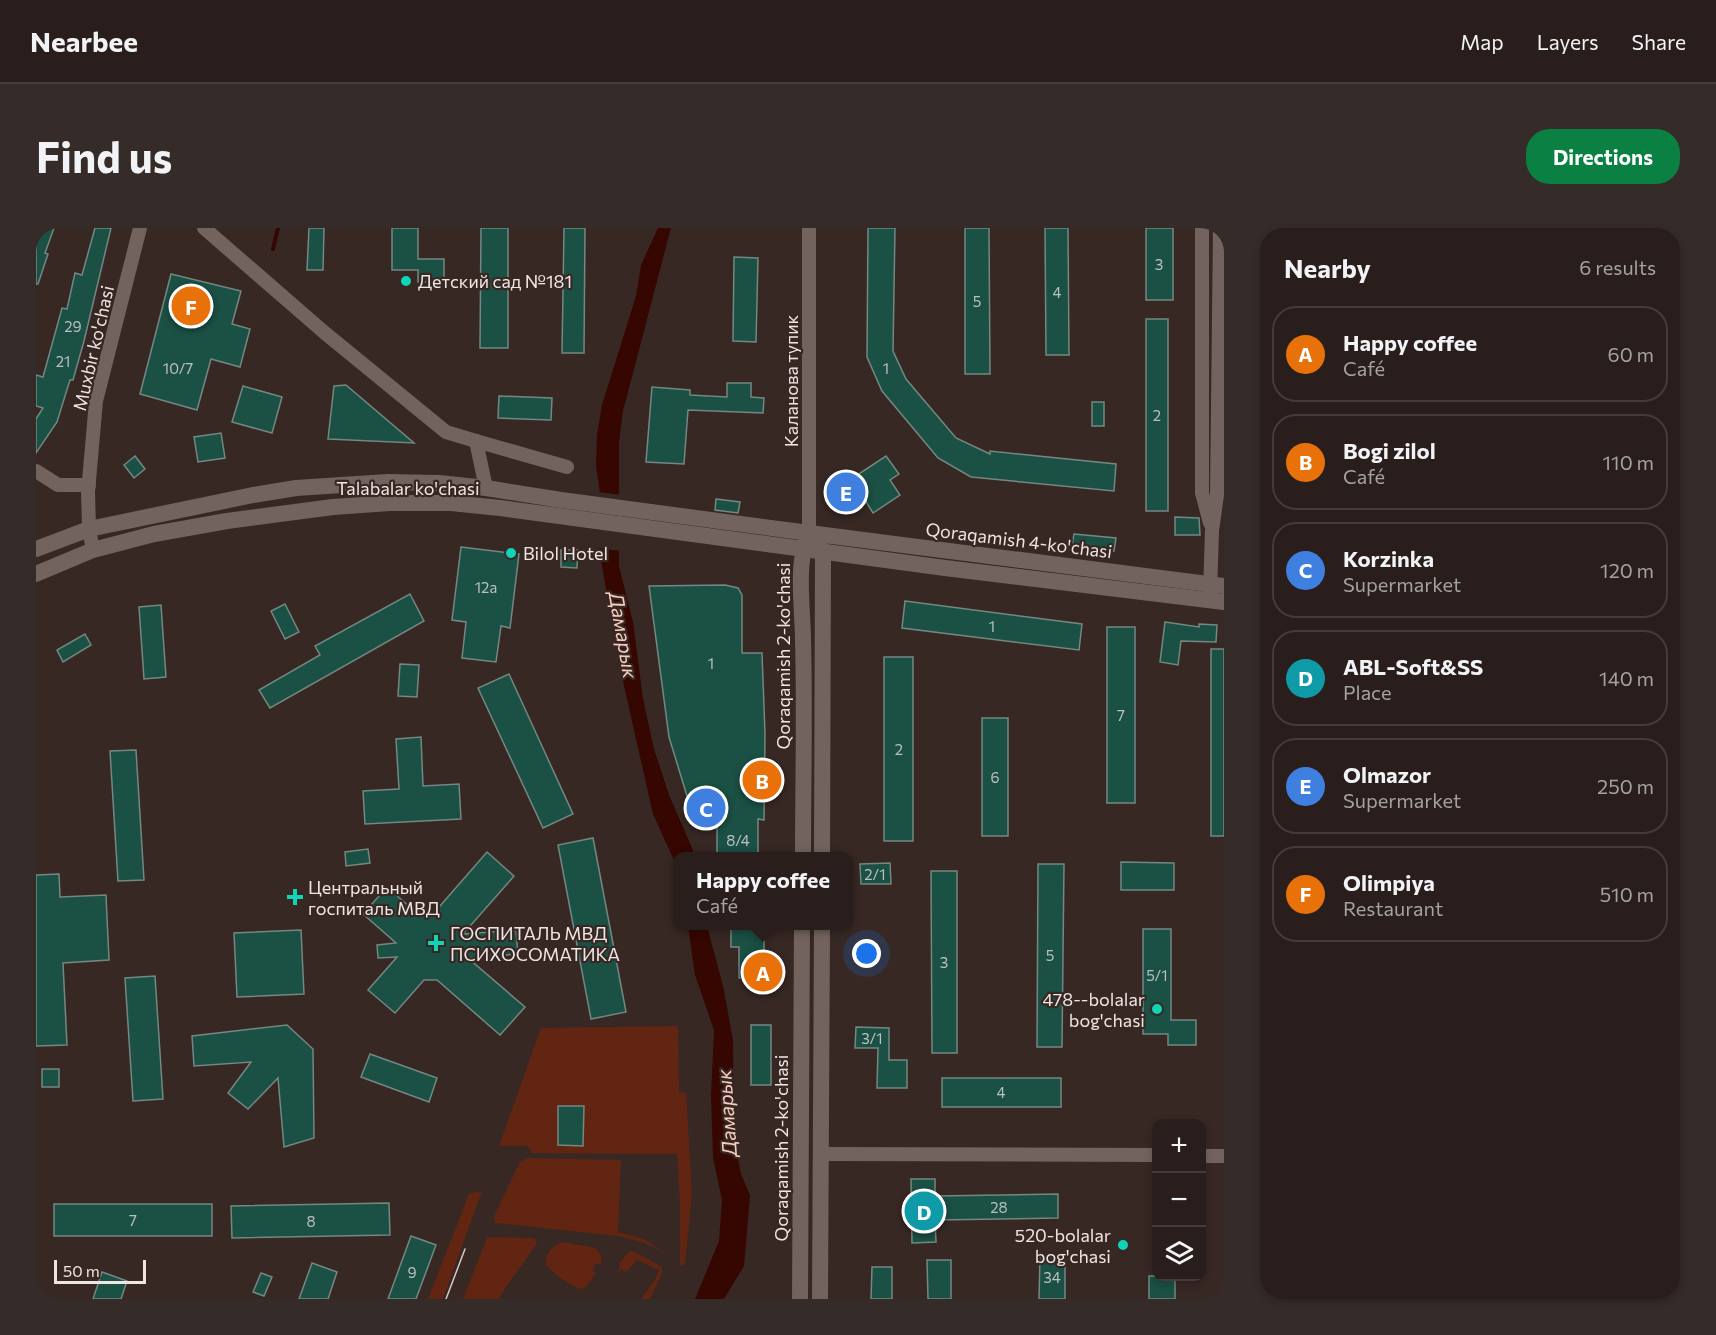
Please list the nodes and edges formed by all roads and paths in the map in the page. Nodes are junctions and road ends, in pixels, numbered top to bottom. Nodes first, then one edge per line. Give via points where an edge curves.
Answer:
1 (140, 228) edge
2 (204, 228) edge
3 (809, 228) edge
4 (1202, 228) edge
5 (1220, 228) edge
6 (476, 441) junction
7 (567, 467) dead end
8 (36, 471) edge
9 (88, 485) junction
10 (486, 488) junction
11 (560, 508) junction
12 (88, 529) junction
13 (1212, 531) junction
14 (806, 541) junction
15 (36, 549) edge
16 (93, 550) junction
17 (823, 551) junction
18 (36, 574) edge
19 (1217, 593) edge
20 (802, 852) edge
21 (822, 852) edge
22 (802, 930) edge
23 (822, 930) edge
24 (821, 1154) junction
25 (1152, 1155) edge
26 (1206, 1155) edge
27 (1224, 1156) edge
28 (801, 1216) junction
29 (821, 1216) junction
30 (800, 1299) edge
31 (820, 1299) edge

1 - 9 street, Muxbir ko'chasi via 96,401
2 - 6 street via 446,432
3 - 14 street, Каланова тупик
4 - 13 street via 1202,493
5 - 13 street via 1217,495
6 - 7 street
6 - 10 street
8 - 9 street via 58,485
9 - 12 street, Muxbir ko'chasi
10 - 11 main road, Talabalar ko'chasi
10 - 12 main road, Talabalar ko'chasi via 388,482 296,488
11 - 14 main road, Talabalar ko'chasi
11 - 16 main road, Talabalar ko'chasi via 390,503 333,507 154,534
12 - 15 main road, Talabalar ko'chasi
12 - 16 street, Muxbir ko'chasi
13 - 19 street
14 - 17 main road, Talabalar ko'chasi
14 - 19 main road, Qoraqamish 4-ko'chasi
14 - 20 main road, Qoraqamish 2-ko'chasi
16 - 18 main road, Talabalar ko'chasi
17 - 19 main road, Qoraqamish 4-ko'chasi
17 - 21 main road
22 - 28 main road, Qoraqamish 2-ko'chasi
23 - 24 main road
24 - 25 street
24 - 29 main road
26 - 27 street
28 - 29 main road
28 - 30 main road, Qoraqamish 2-ko'chasi
29 - 31 main road

